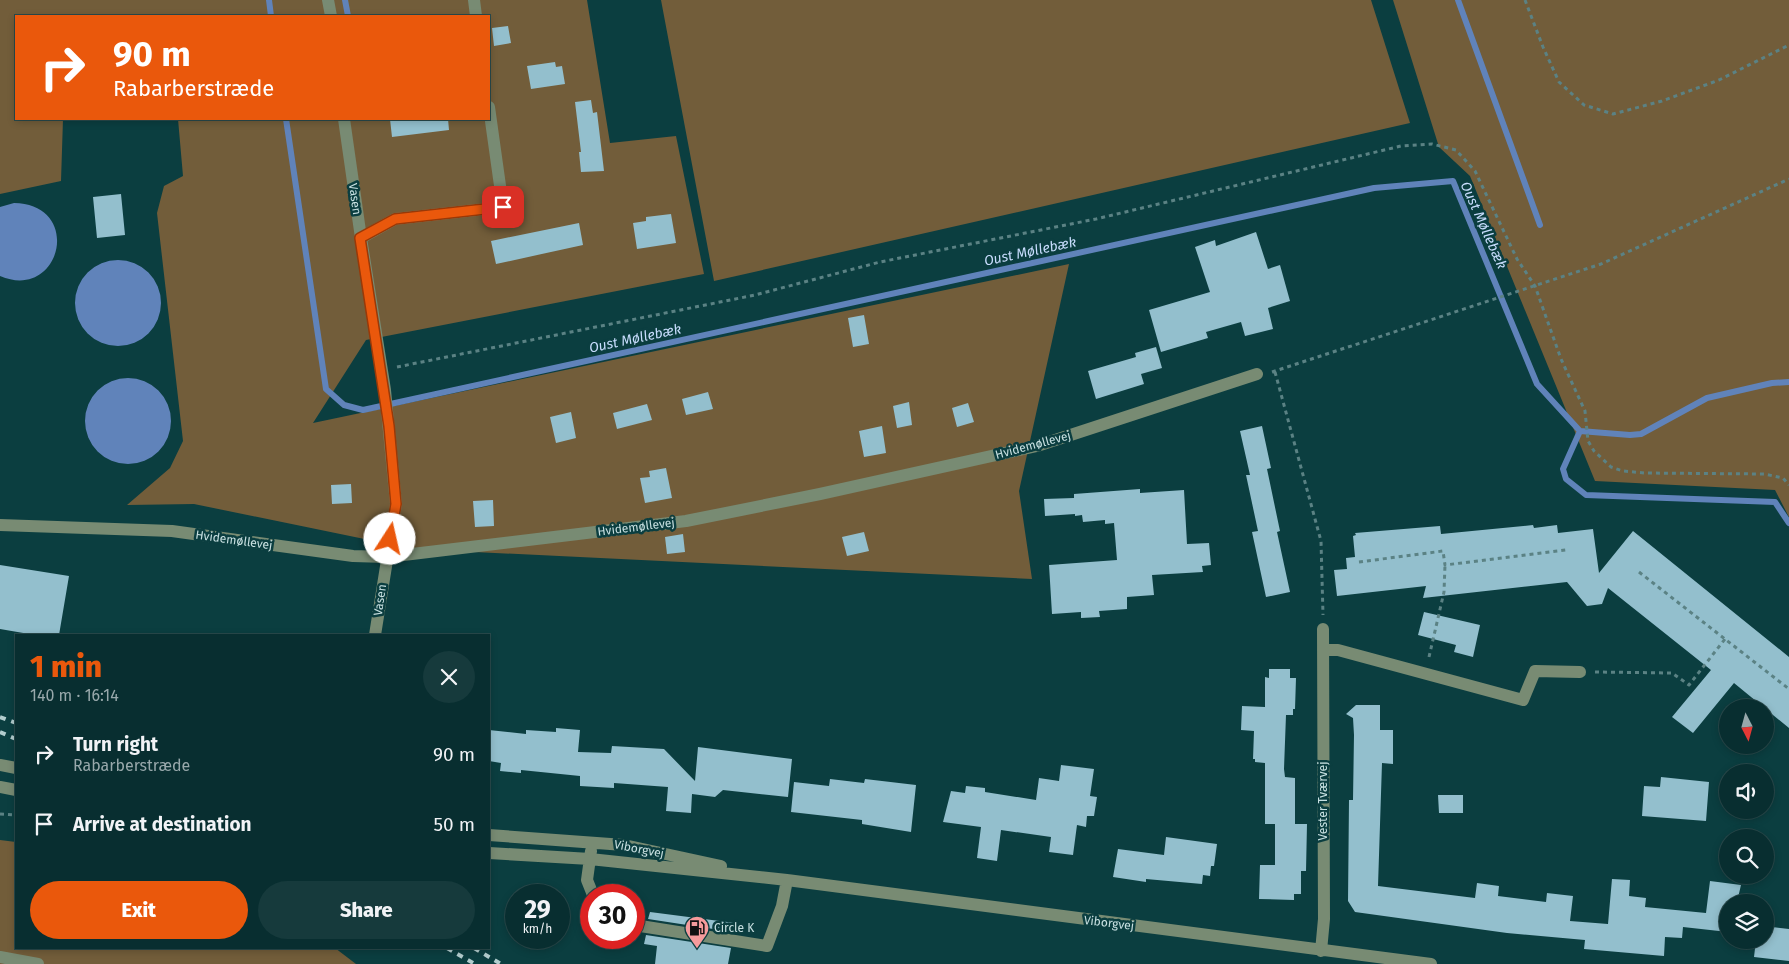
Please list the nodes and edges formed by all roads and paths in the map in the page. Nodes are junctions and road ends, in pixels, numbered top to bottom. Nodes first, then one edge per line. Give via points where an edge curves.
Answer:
1 (328, 0) edge
2 (474, 0) edge
3 (1525, 0) edge
4 (330, 15) edge
5 (476, 15) edge
6 (1789, 45) edge
7 (490, 114) edge
8 (344, 120) edge
9 (1789, 179) edge
10 (360, 238) junction
11 (1535, 286) junction
12 (382, 370) junction
13 (1275, 371) junction
14 (1257, 374) joint
15 (1789, 484) edge
16 (0, 525) edge
17 (1566, 550) dead end
18 (387, 557) junction
19 (1359, 562) dead end
20 (1445, 565) junction
21 (1639, 572) dead end
22 (1323, 629) joint
23 (375, 634) edge
24 (1725, 639) junction
25 (1323, 650) junction
26 (1580, 672) joint
27 (1425, 674) junction
28 (1789, 689) edge
29 (0, 766) edge
30 (15, 768) edge
31 (0, 787) edge
32 (15, 790) edge
33 (0, 814) edge
34 (15, 815) edge
35 (490, 835) edge
36 (592, 841) junction
37 (490, 853) edge
38 (590, 859) junction
39 (786, 880) junction
40 (589, 884) edge
41 (645, 927) edge
42 (1321, 951) junction
43 (0, 957) edge
44 (38, 964) edge
45 (1431, 964) edge

1 - 4 street
2 - 5 street
3 - 6 path via 1559,82 1584,105 1613,114 1662,101 1719,80
7 - 10 street via 503,207 395,219
8 - 10 street, Vasen
9 - 11 path via 1600,264
10 - 12 street, Vasen
11 - 12 path via 1517,259 1476,172 1456,150 1432,144 1401,146 1096,219 880,262 755,295
11 - 13 path
11 - 15 path via 1561,359 1585,411 1588,441 1611,467 1644,473 1764,474 1783,478
12 - 18 street, Vasen via 396,504
13 - 14 path
13 - 22 path via 1321,541
14 - 18 street, Hvidemøllevej via 1037,446 820,494 686,521
16 - 18 street, Hvidemøllevej via 172,531 354,556
17 - 20 path
18 - 23 street, Vasen
19 - 20 path via 1443,551
20 - 27 path via 1444,592
21 - 24 path
22 - 25 street, Vester Tværvej
24 - 26 path via 1689,684 1672,673
24 - 28 path
25 - 27 street via 1338,650
25 - 42 street, Vester Tværvej via 1324,920
26 - 27 street via 1535,671 1523,700
29 - 30 street
31 - 32 street
33 - 34 path
35 - 36 street, Viborgvej
36 - 38 street
36 - 39 street, Viborgvej
37 - 38 street, Viborgvej
38 - 39 street, Viborgvej
38 - 40 street
39 - 41 street via 782,906 767,946
39 - 42 street, Viborgvej
42 - 45 street, Viborgvej
43 - 44 street

